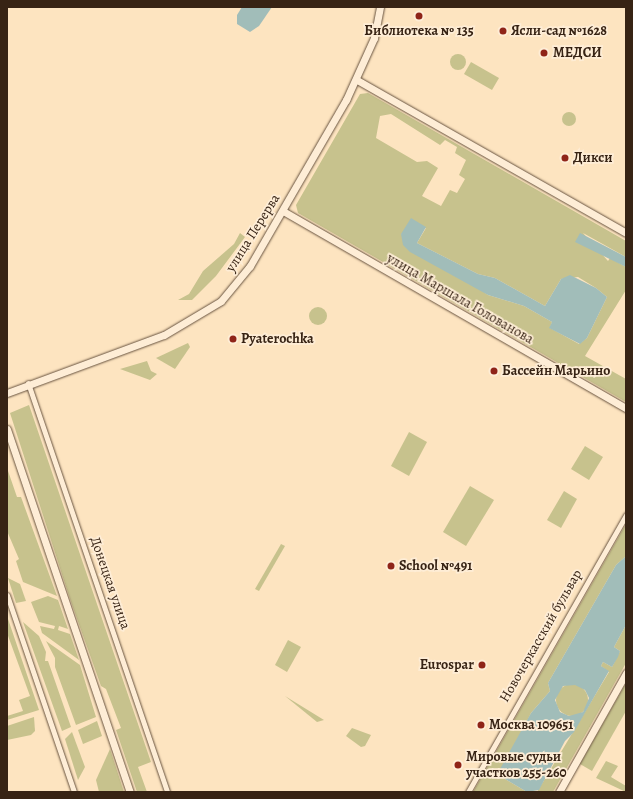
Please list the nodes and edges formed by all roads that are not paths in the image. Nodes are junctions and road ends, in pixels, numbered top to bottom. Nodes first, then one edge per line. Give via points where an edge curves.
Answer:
1 (380, 7) edge
2 (357, 80) junction
3 (283, 211) junction
4 (626, 233) edge
5 (28, 383) junction
6 (7, 393) edge
7 (626, 408) edge
8 (7, 430) edge
9 (626, 515) edge
10 (7, 594) edge
11 (626, 673) edge
12 (74, 792) edge
13 (130, 792) edge
14 (167, 792) edge
15 (468, 792) edge
16 (559, 792) edge

1 - 2 main road, улица Перерва via 374,38
2 - 3 main road, улица Перерва
2 - 4 main road
3 - 5 main road, улица Перерва via 234,287 194,320 146,342
3 - 7 main road, улица Маршала Голованова
5 - 6 main road, улица Перерва
5 - 14 street, Донецкая улица
8 - 13 main road
9 - 15 street, Новочеркасский бульвар
10 - 12 street
11 - 16 main road

